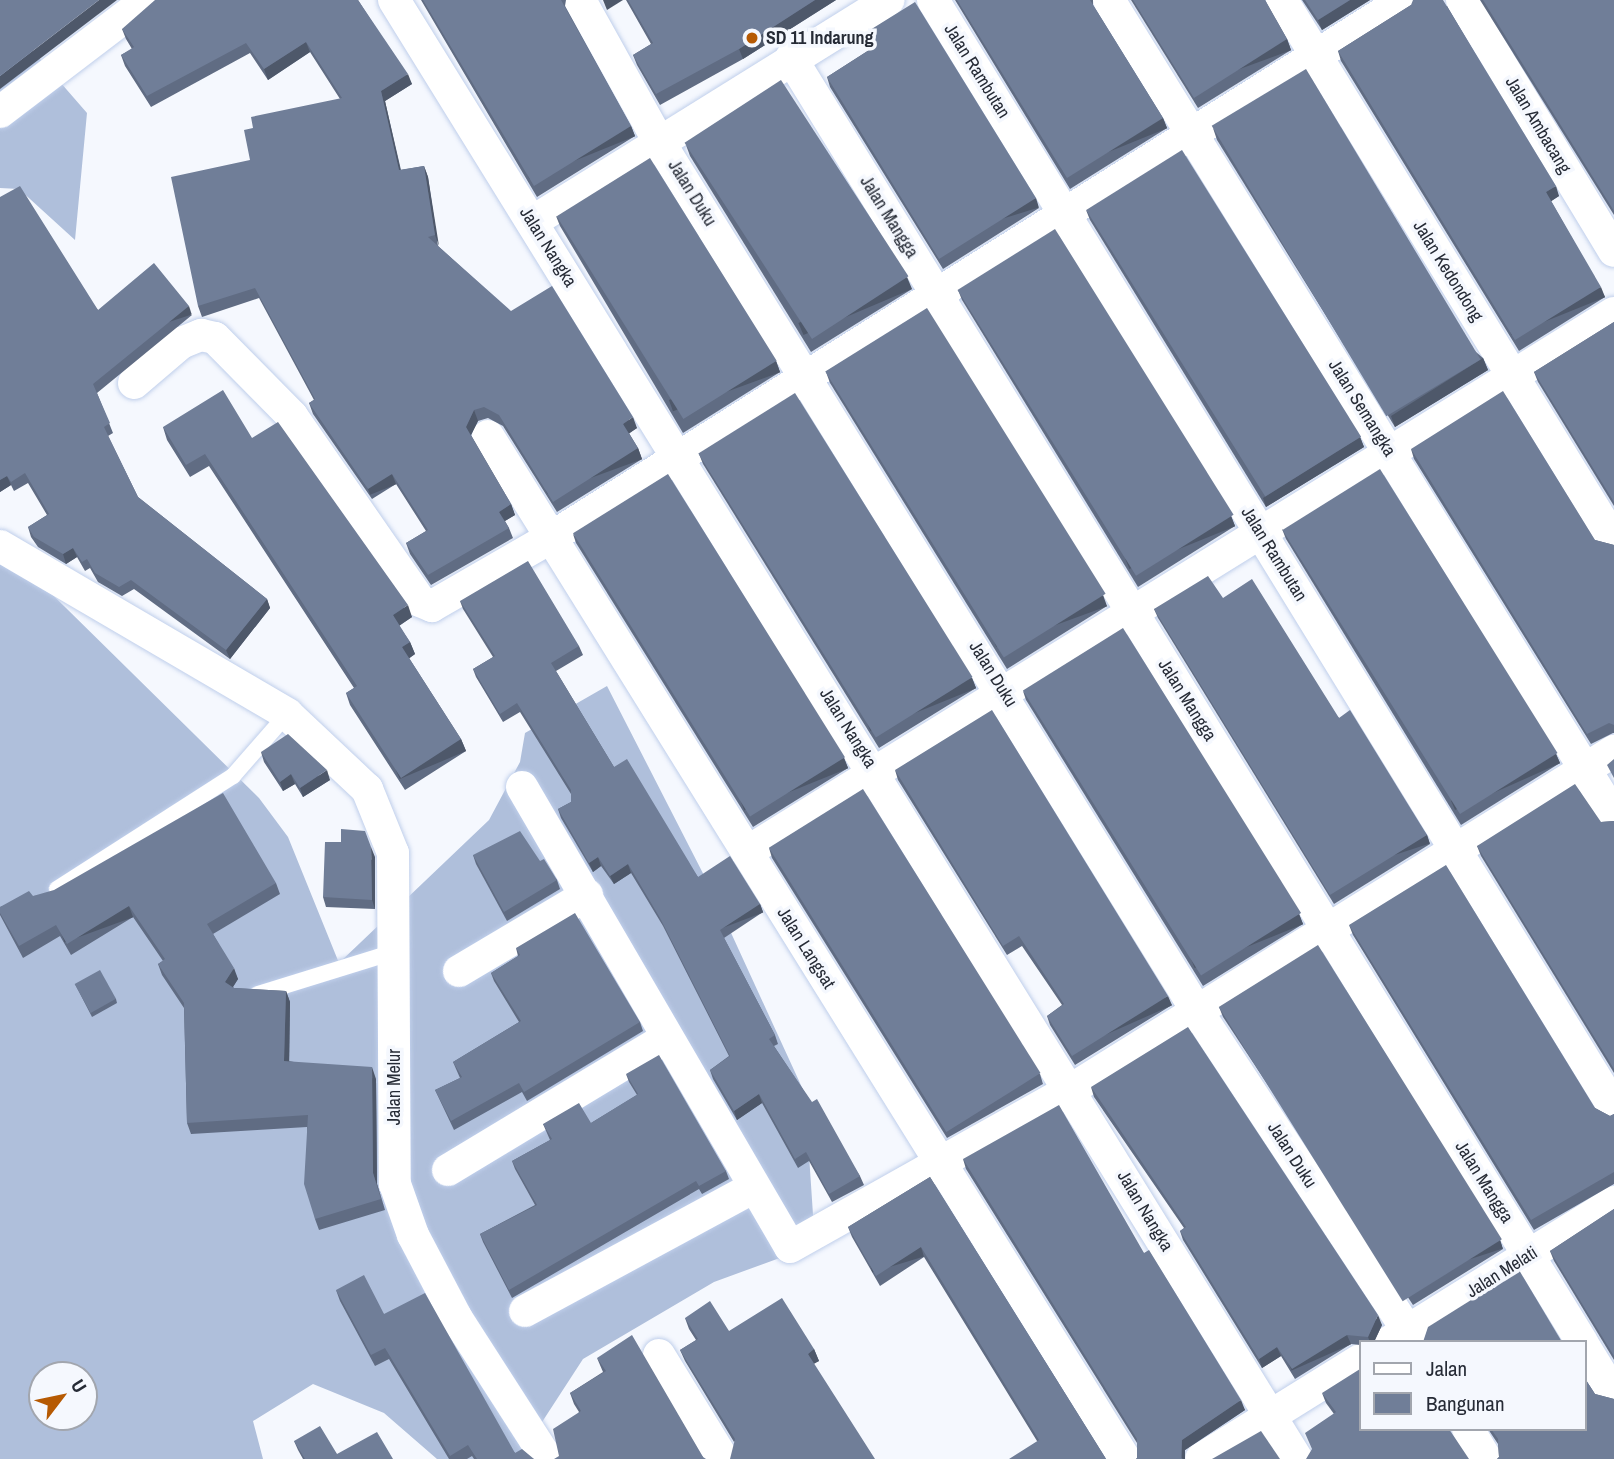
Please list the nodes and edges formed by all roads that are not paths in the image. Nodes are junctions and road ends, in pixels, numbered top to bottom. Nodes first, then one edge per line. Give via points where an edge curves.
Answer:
1 (146, 0) edge
2 (394, 0) edge
3 (580, 0) edge
4 (888, 0) edge
5 (933, 0) edge
6 (1109, 0) edge
7 (1282, 0) edge
8 (1404, 0) edge
9 (1462, 0) edge
10 (1316, 55) junction
11 (791, 58) junction
12 (0, 112) edge
13 (1193, 132) junction
14 (658, 140) junction
15 (1063, 212) junction
16 (532, 222) junction
17 (1614, 251) edge
18 (934, 291) junction
19 (1614, 313) edge
20 (806, 373) junction
21 (1513, 376) junction
22 (134, 383) dead end
23 (488, 436) dead end
24 (1390, 452) junction
25 (677, 455) junction
26 (1260, 533) junction
27 (552, 537) junction
28 (1614, 541) edge
29 (0, 546) edge
30 (1133, 613) junction
31 (1006, 694) junction
32 (287, 713) junction
33 (1614, 751) edge
34 (1584, 769) junction
35 (876, 774) junction
36 (522, 788) dead end
37 (1614, 816) edge
38 (1455, 850) junction
39 (747, 852) junction
40 (52, 892) edge
41 (587, 895) junction
42 (1328, 929) junction
43 (394, 952) junction
44 (459, 971) dead end
45 (239, 989) edge
46 (1197, 1011) junction
47 (667, 1038) junction
48 (1072, 1089) junction
49 (1614, 1108) edge
50 (942, 1164) junction
51 (448, 1170) dead end
52 (754, 1187) junction
53 (1614, 1202) edge
54 (1529, 1255) junction
55 (525, 1311) dead end
56 (1404, 1338) edge
57 (1580, 1340) edge
58 (1586, 1349) edge
59 (659, 1355) dead end
60 (1358, 1361) edge
61 (1614, 1395) edge
62 (1269, 1416) junction
63 (1469, 1431) edge
64 (547, 1459) edge
65 (723, 1459) edge
66 (1125, 1459) edge
67 (1201, 1459) edge
68 (1297, 1459) edge
69 (1486, 1459) edge

1 - 12 street
2 - 16 street, Jalan Nangka
3 - 14 street, Jalan Duku
4 - 11 street
5 - 15 street, Jalan Rambutan
6 - 13 street, Jalan Semangka
7 - 10 street, Jalan Kedondong
8 - 10 street
9 - 17 street, Jalan Ambacang
10 - 13 street
10 - 21 street, Jalan Kedondong
11 - 14 street
11 - 18 street, Jalan Mangga
13 - 15 street
13 - 24 street, Jalan Semangka
14 - 16 street
14 - 20 street, Jalan Duku
15 - 18 street
15 - 26 street, Jalan Rambutan
16 - 25 street, Jalan Nangka
18 - 20 street
18 - 30 street, Jalan Mangga
19 - 21 street
20 - 25 street
20 - 31 street, Jalan Duku
21 - 24 street
21 - 28 street, Jalan Kedondong
22 - 27 street via 181,343 201,335 215,338 292,415 425,605
23 - 27 street, Jalan Langsat
24 - 26 street
24 - 34 street, Jalan Semangka
25 - 27 street
25 - 35 street, Jalan Nangka
26 - 30 street
26 - 38 street, Jalan Rambutan
27 - 39 street, Jalan Langsat
29 - 32 street, Jalan Melur
30 - 31 street
30 - 42 street, Jalan Mangga
31 - 35 street
31 - 46 street, Jalan Duku
32 - 40 lane via 233,776
32 - 43 street, Jalan Melur via 367,789 387,826
33 - 34 street
34 - 37 street, Jalan Semangka
34 - 38 street
35 - 39 street
35 - 48 street, Jalan Nangka
36 - 41 street
38 - 42 street
38 - 49 street, Jalan Rambutan
39 - 50 street, Jalan Langsat
41 - 44 street
41 - 47 street
42 - 46 street
42 - 54 street, Jalan Mangga
43 - 45 lane via 274,992
43 - 64 street, Jalan Melur via 395,1184 412,1235 468,1339
46 - 48 street
46 - 56 street, Jalan Duku
47 - 51 street
47 - 52 street
48 - 50 street
48 - 62 street, Jalan Nangka
50 - 52 street via 790,1247
50 - 66 street, Jalan Langsat
52 - 55 street
53 - 54 street, Jalan Melati
54 - 56 street, Jalan Melati
54 - 57 street, Jalan Mangga
58 - 61 street
59 - 65 street
60 - 62 street
62 - 67 street
62 - 68 street, Jalan Nangka
63 - 69 street

